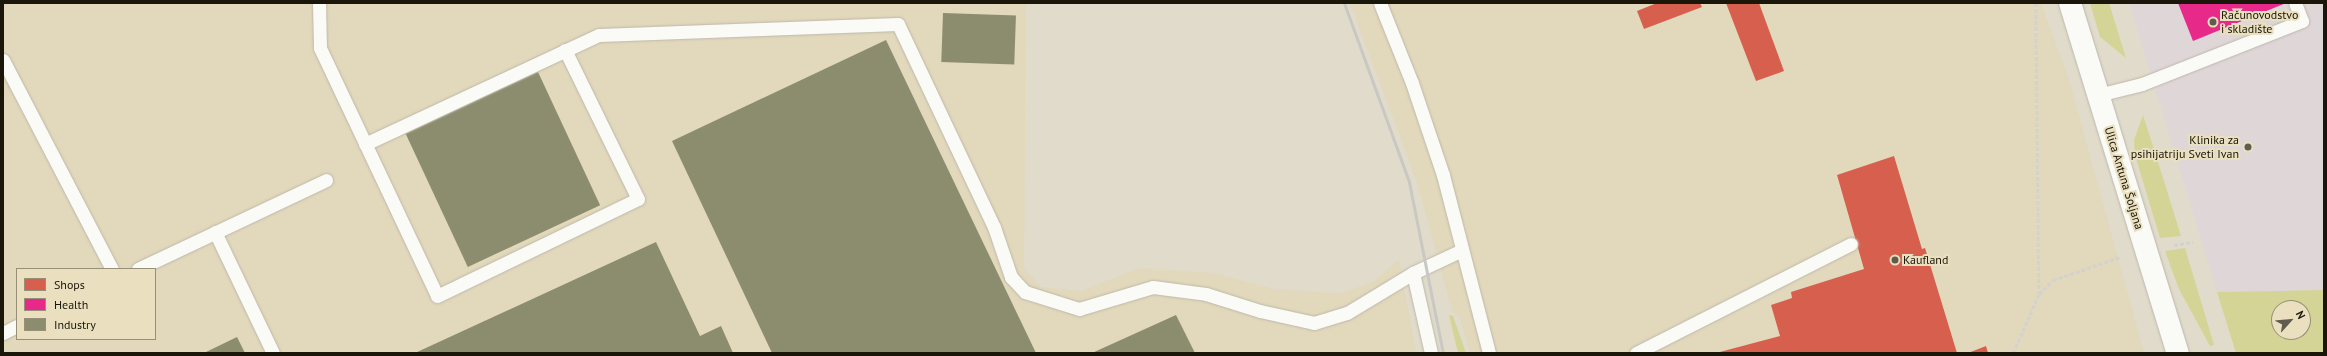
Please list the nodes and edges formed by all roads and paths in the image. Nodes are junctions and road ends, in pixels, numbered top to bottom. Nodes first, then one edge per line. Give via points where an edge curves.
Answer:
1 (319, 3) edge
2 (1380, 3) edge
3 (2036, 3) edge
4 (2070, 3) edge
5 (2295, 3) edge
6 (564, 50) junction
7 (3, 60) edge
8 (2098, 95) junction
9 (365, 144) junction
10 (326, 180) dead end
11 (215, 232) junction
12 (2193, 242) dead end
13 (1851, 244) dead end
14 (1462, 250) junction
15 (2146, 250) junction
16 (111, 268) edge
17 (140, 268) edge
18 (1413, 273) junction
19 (2039, 294) junction
20 (16, 326) edge
21 (3, 333) edge
22 (274, 353) edge
23 (1432, 353) edge
24 (1489, 353) edge
25 (1636, 353) edge
26 (2013, 353) edge
27 (2178, 353) edge

1 - 9 lane via 320,48
2 - 14 lane via 1412,83 1443,175
3 - 19 path
4 - 8 street, Ulica Antuna Šoljana
5 - 8 lane via 2302,22 2142,84
6 - 9 lane
6 - 9 lane via 638,199 438,296
6 - 18 lane via 598,35 898,24 994,227 1011,277 1025,292 1079,309 1153,287 1206,294 1260,311 1314,323 1347,313
7 - 16 lane
8 - 15 street, Ulica Antuna Šoljana
10 - 11 lane
11 - 17 lane
11 - 22 lane
12 - 15 path
13 - 25 lane
14 - 18 lane
14 - 24 lane
15 - 19 path via 2053,280
15 - 27 street, Ulica Antuna Šoljana
18 - 23 lane
19 - 26 path
20 - 21 lane

